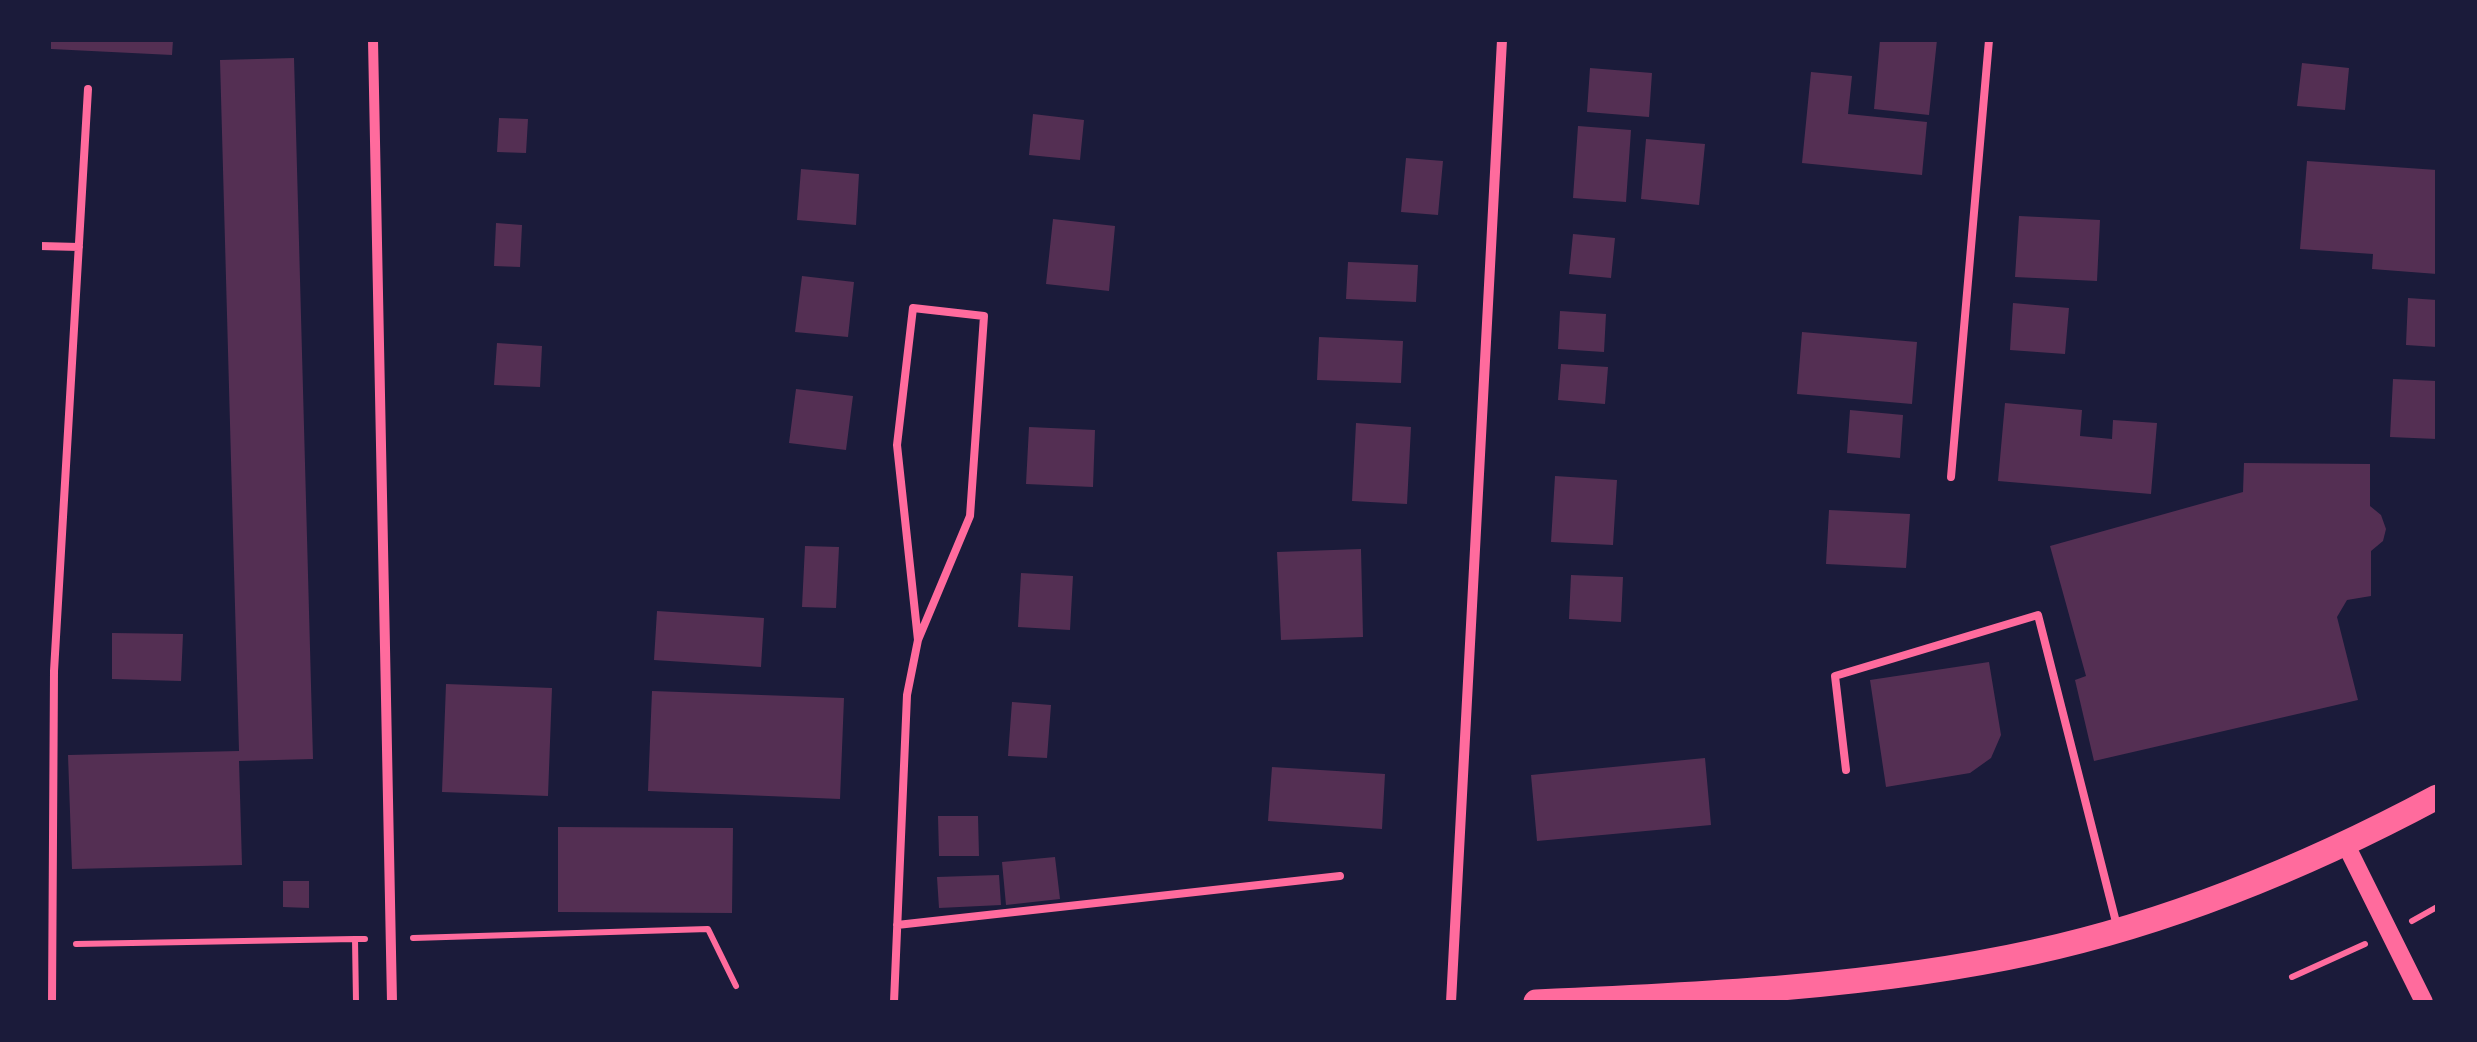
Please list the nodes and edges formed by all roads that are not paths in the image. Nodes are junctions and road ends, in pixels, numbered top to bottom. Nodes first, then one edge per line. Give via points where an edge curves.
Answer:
1 (373, 40) edge
2 (1502, 40) edge
3 (1989, 40) edge
4 (88, 89) dead end
5 (40, 246) edge
6 (79, 246) junction
7 (1951, 477) dead end
8 (918, 640) junction
9 (1846, 770) dead end
10 (2437, 797) edge
11 (2346, 846) junction
12 (1340, 876) dead end
13 (898, 925) junction
14 (2118, 930) junction
15 (52, 1002) edge
16 (392, 1002) edge
17 (894, 1002) edge
18 (1451, 1002) edge
19 (1536, 1002) edge
20 (2424, 1002) edge

1 - 16 street
2 - 18 street
3 - 7 lane
4 - 6 lane
5 - 6 lane
6 - 15 lane via 54,671
8 - 8 lane via 897,445 913,308 984,316 970,516
8 - 13 lane via 907,695
9 - 14 lane via 1835,676 2038,615
10 - 11 main road
11 - 14 main road via 2264,882
11 - 20 street
12 - 13 lane
13 - 17 lane
14 - 19 main road via 1955,968

